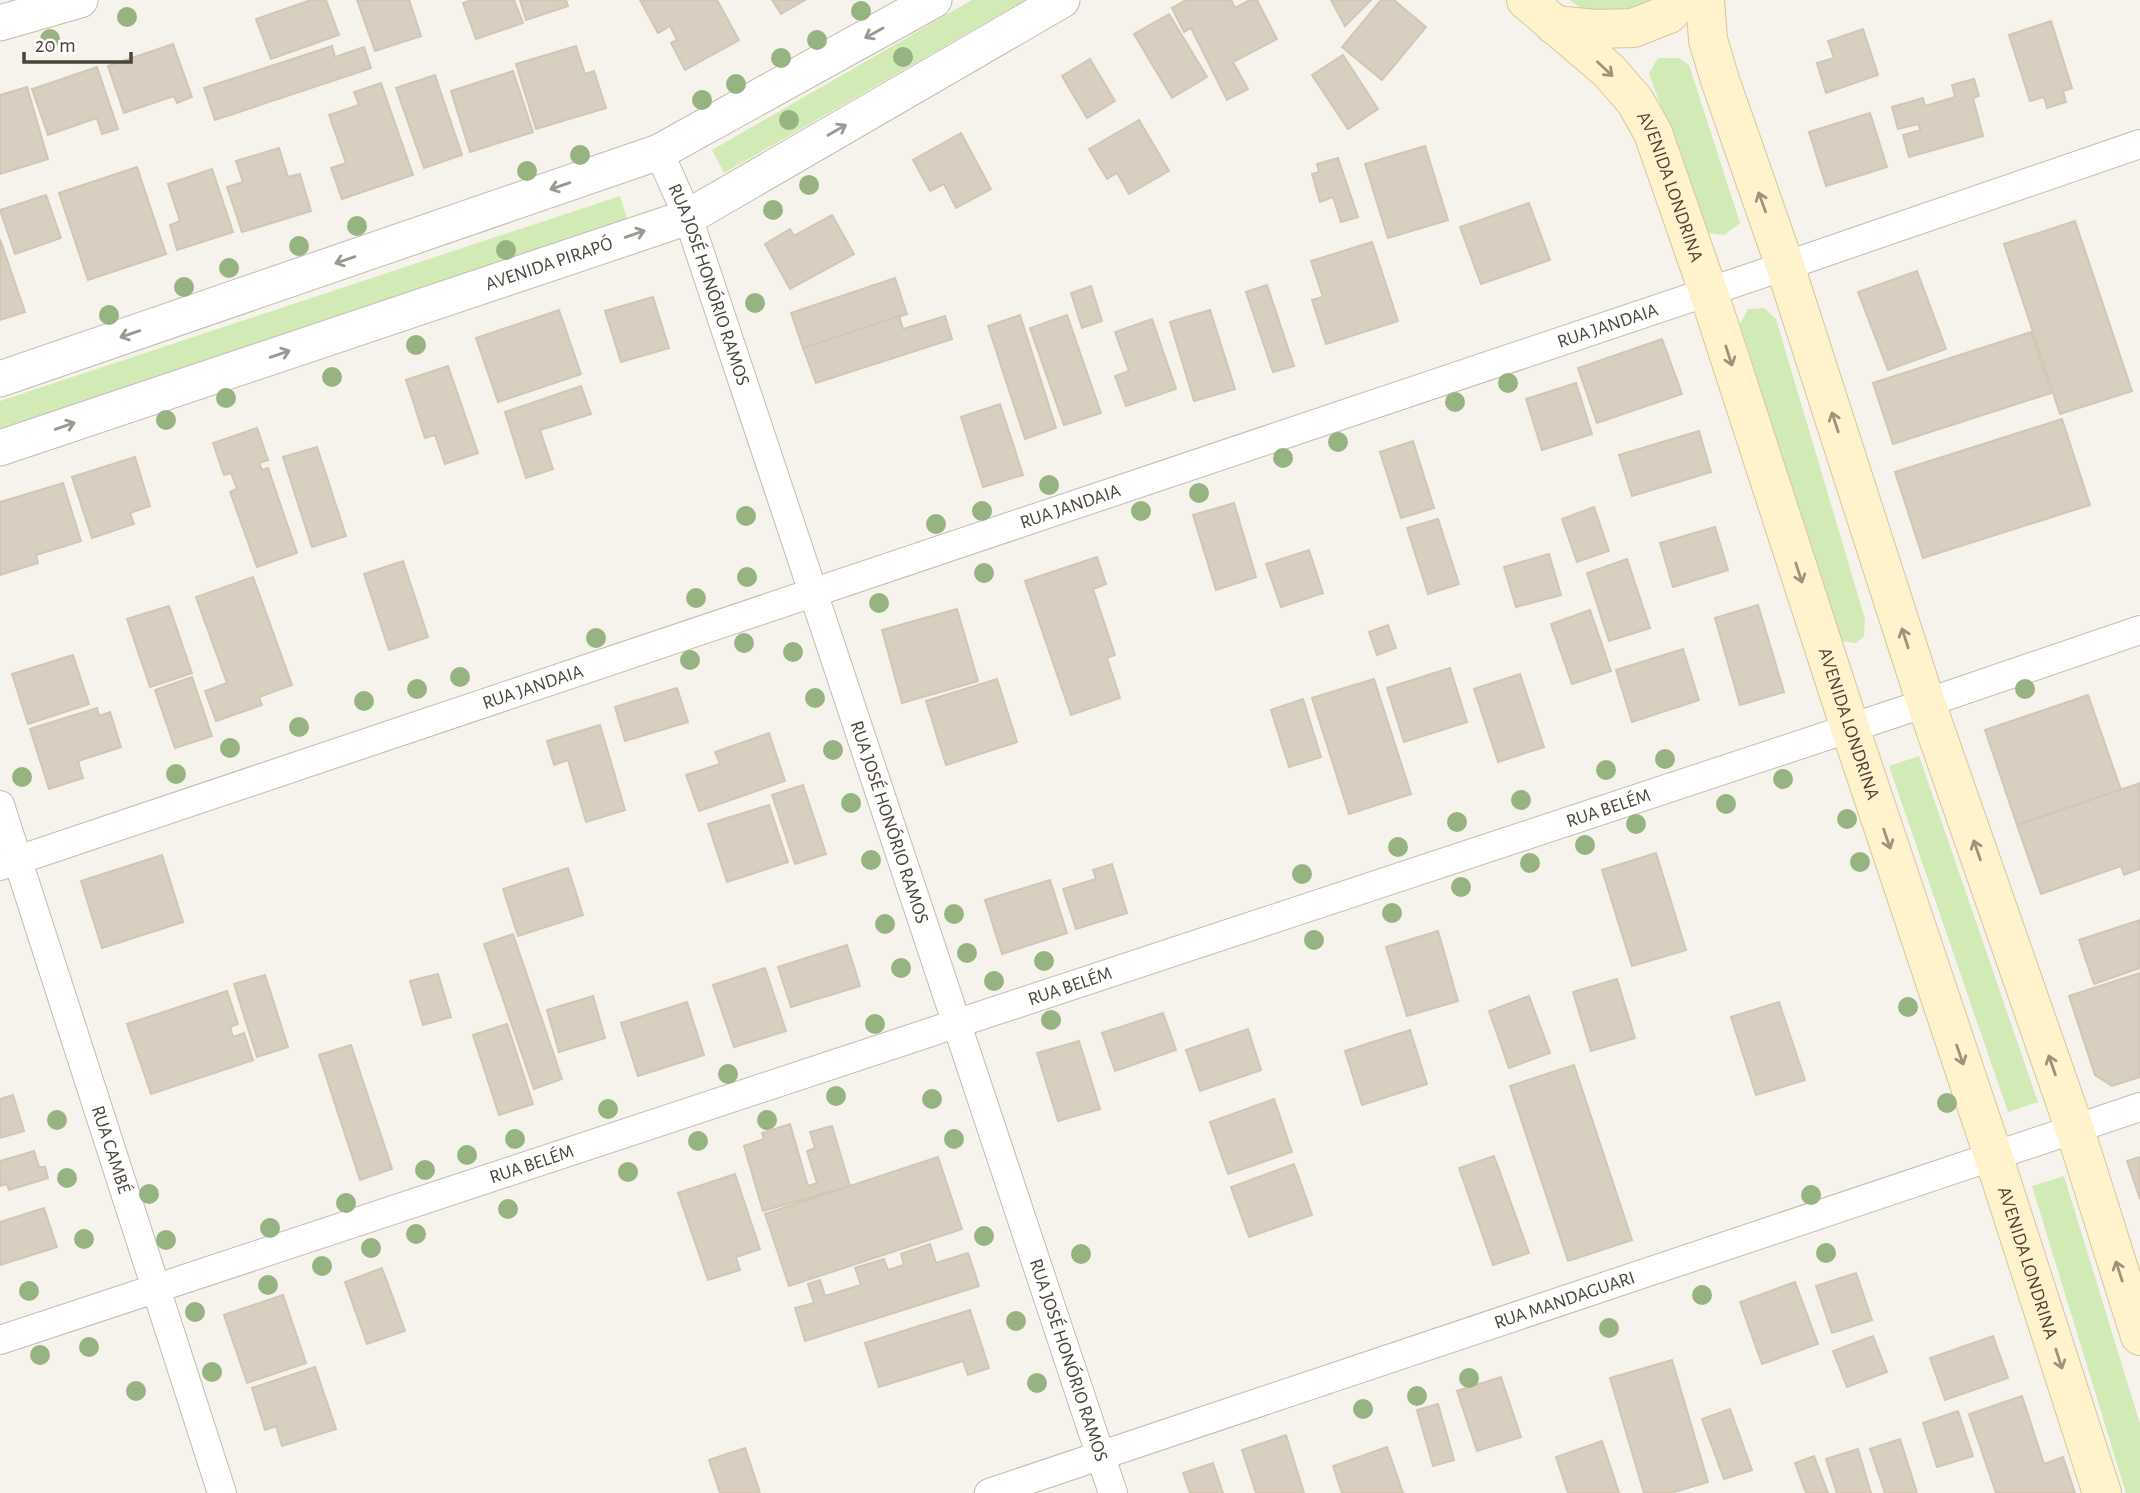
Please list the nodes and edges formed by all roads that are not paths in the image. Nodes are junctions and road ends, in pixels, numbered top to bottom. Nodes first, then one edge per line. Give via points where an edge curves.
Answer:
1 (80, 0) edge
2 (934, 0) edge
3 (1062, 0) edge
4 (1680, 0) edge
5 (1705, 0) edge
6 (1540, 12) edge
7 (0, 23) edge
8 (2140, 144) edge
9 (659, 152) junction
10 (688, 216) junction
11 (1785, 266) junction
12 (1708, 291) junction
13 (0, 379) edge
14 (0, 448) edge
15 (815, 592) junction
16 (2140, 630) edge
17 (1926, 703) junction
18 (1850, 728) junction
19 (0, 805) edge
20 (9, 863) edge
21 (957, 1023) junction
22 (2140, 1107) edge
23 (2075, 1130) junction
24 (1993, 1154) junction
25 (156, 1289) junction
26 (2140, 1336) edge
27 (0, 1340) edge
28 (1101, 1455) junction
29 (222, 1493) edge
30 (989, 1493) edge
31 (1113, 1493) edge
32 (2102, 1493) edge

1 - 7 street
2 -> 9 street
10 -> 3 street, AVENIDA PIRAPÓ
4 - 6 main road via 1669,14 1633,28 1596,29
11 -> 5 main road via 1720,80 1708,40
6 -> 12 main road, AVENIDA LONDRINA via 1609,71 1635,101 1653,133
8 - 11 street, RUA JANDAIA
9 - 10 street, RUA JOSÉ HONÓRIO RAMOS
9 -> 13 street
14 -> 10 street, AVENIDA PIRAPÓ
10 - 15 street, RUA JOSÉ HONÓRIO RAMOS
11 - 12 street, RUA JANDAIA
17 -> 11 main road
12 - 15 street, RUA JANDAIA
12 -> 18 main road, AVENIDA LONDRINA
15 - 20 street, RUA JANDAIA
15 - 21 street, RUA JOSÉ HONÓRIO RAMOS
16 - 17 street, RUA BELÉM
17 - 18 street, RUA BELÉM
23 -> 17 main road
18 - 21 street, RUA BELÉM
18 -> 24 main road, AVENIDA LONDRINA
19 - 20 street, RUA CAMBÉ
20 - 25 street, RUA CAMBÉ
21 - 25 street, RUA BELÉM
21 - 28 street, RUA JOSÉ HONÓRIO RAMOS
22 - 23 street, RUA MANDAGUARI
23 - 24 street, RUA MANDAGUARI
26 -> 23 main road
24 - 28 street, RUA MANDAGUARI
24 -> 32 main road, AVENIDA LONDRINA
25 - 27 street, RUA BELÉM
25 - 29 street, RUA CAMBÉ
28 - 30 street, RUA MANDAGUARI
28 - 31 street, RUA JOSÉ HONÓRIO RAMOS

